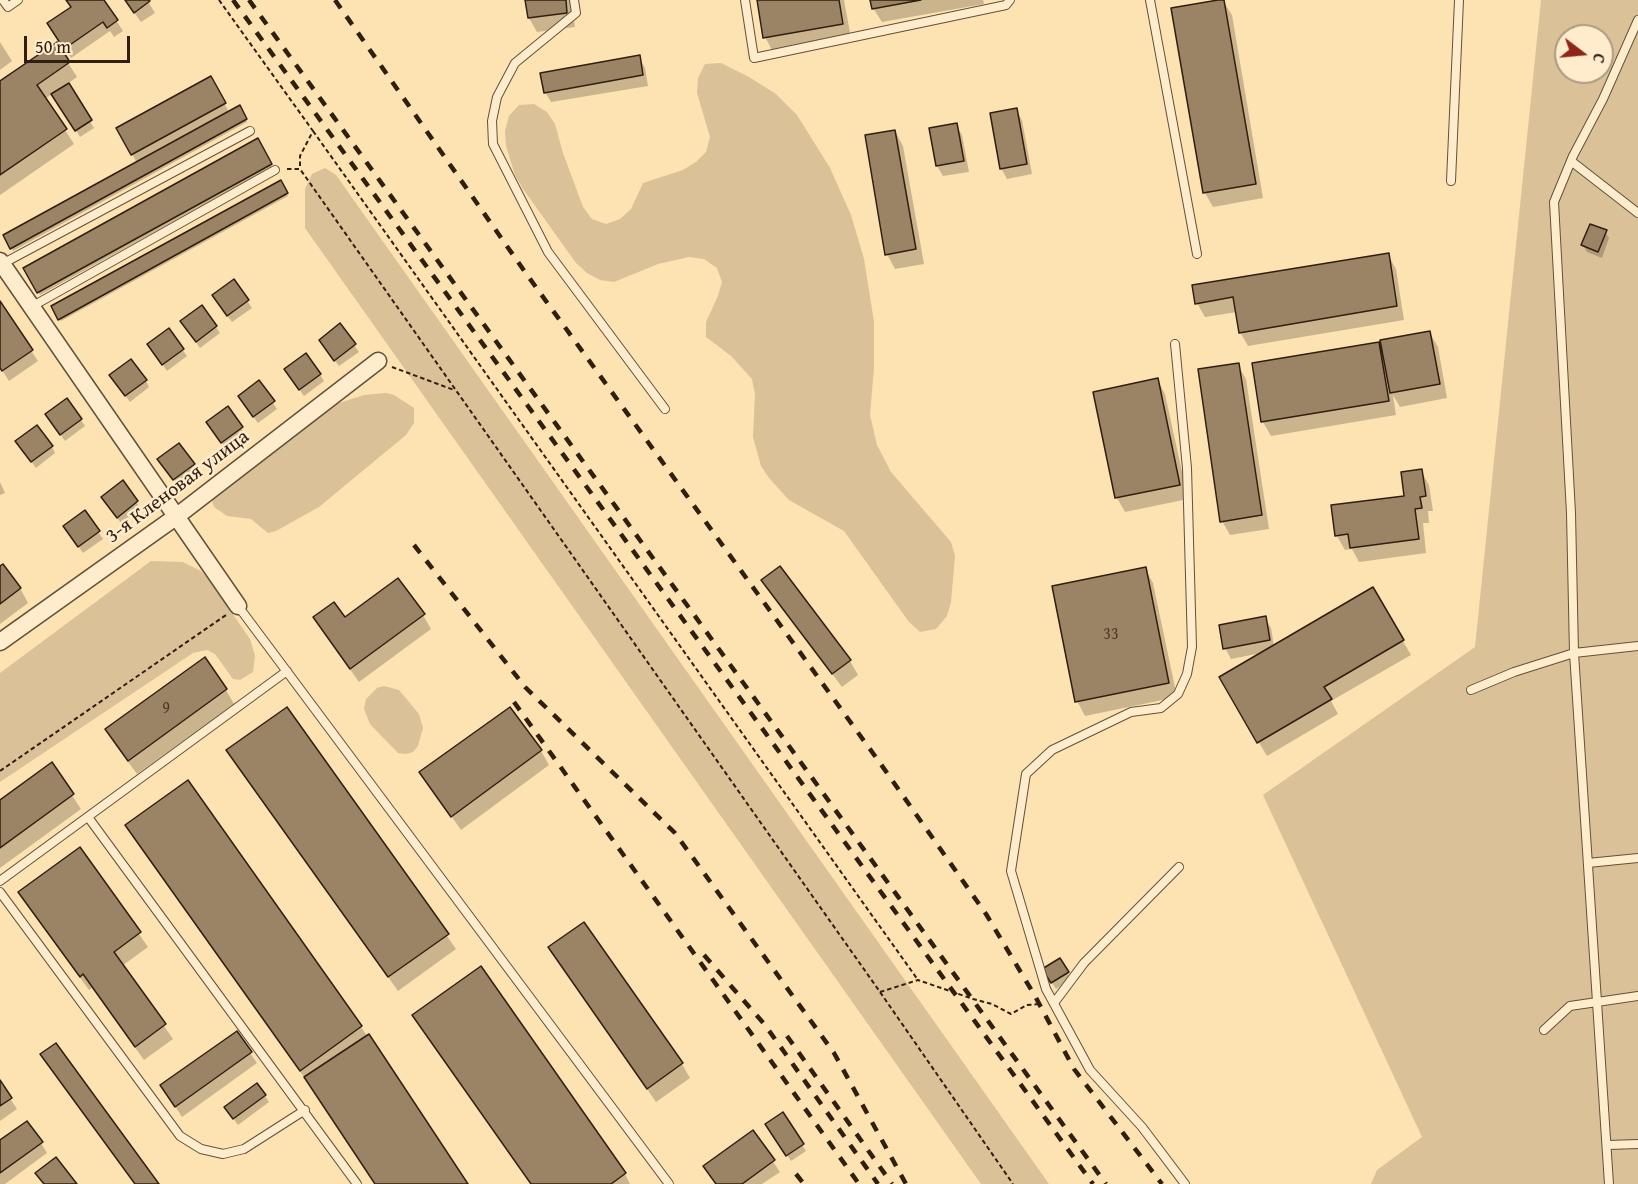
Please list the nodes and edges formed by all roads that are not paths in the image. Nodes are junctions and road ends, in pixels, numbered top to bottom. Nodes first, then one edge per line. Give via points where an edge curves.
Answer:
1 (3, 0) edge
2 (18, 0) edge
3 (574, 0) edge
4 (745, 0) edge
5 (1010, 0) edge
6 (1150, 0) edge
7 (1459, 0) edge
8 (1638, 20) edge
9 (250, 131) dead end
10 (1571, 161) junction
11 (275, 170) road end
12 (1451, 181) dead end
13 (1638, 213) edge
14 (1197, 254) dead end
15 (1, 263) edge
16 (32, 307) junction
17 (1174, 344) dead end
18 (378, 361) road end
19 (665, 409) dead end
20 (177, 516) junction
21 (238, 606) joint
22 (0, 642) edge
23 (1638, 646) edge
24 (1574, 653) junction
25 (287, 671) junction
26 (1471, 690) dead end
27 (87, 817) junction
28 (1638, 858) edge
29 (1588, 863) junction
30 (1179, 867) dead end
31 (0, 881) edge
32 (0, 892) edge
33 (1638, 996) edge
34 (1598, 1001) junction
35 (1054, 1003) junction
36 (1545, 1030) dead end
37 (304, 1110) junction
38 (1638, 1144) edge
39 (1608, 1145) junction
40 (357, 1184) edge
41 (669, 1184) edge
42 (1185, 1184) edge
43 (1609, 1184) edge

1 - 2 lane via 8,7
3 - 19 lane via 576,13 515,63 497,97 493,144 548,252
4 - 5 lane via 754,58 1006,5
6 - 14 lane
7 - 12 lane
8 - 10 lane
9 - 15 lane
10 - 13 lane
10 - 24 lane via 1554,201 1571,513
11 - 16 lane
15 - 16 street
16 - 20 street
17 - 35 lane via 1187,468 1192,647 1178,694 1161,708 1131,712 1052,750 1026,774 1011,871 1046,989
18 - 20 street, 3-я Кленовая улица
20 - 21 street
20 - 22 street, 3-я Кленовая улица
21 - 25 lane
23 - 24 lane
24 - 26 lane
24 - 29 lane
25 - 27 lane
25 - 41 lane
27 - 31 lane
27 - 37 lane
28 - 29 lane
29 - 34 lane
30 - 35 lane via 1084,963
32 - 37 lane via 180,1136 201,1149 223,1154 244,1149
33 - 34 lane
34 - 36 lane via 1570,1006
34 - 39 lane
35 - 42 lane via 1090,1070 1142,1127
37 - 40 lane
38 - 39 lane
39 - 43 lane

